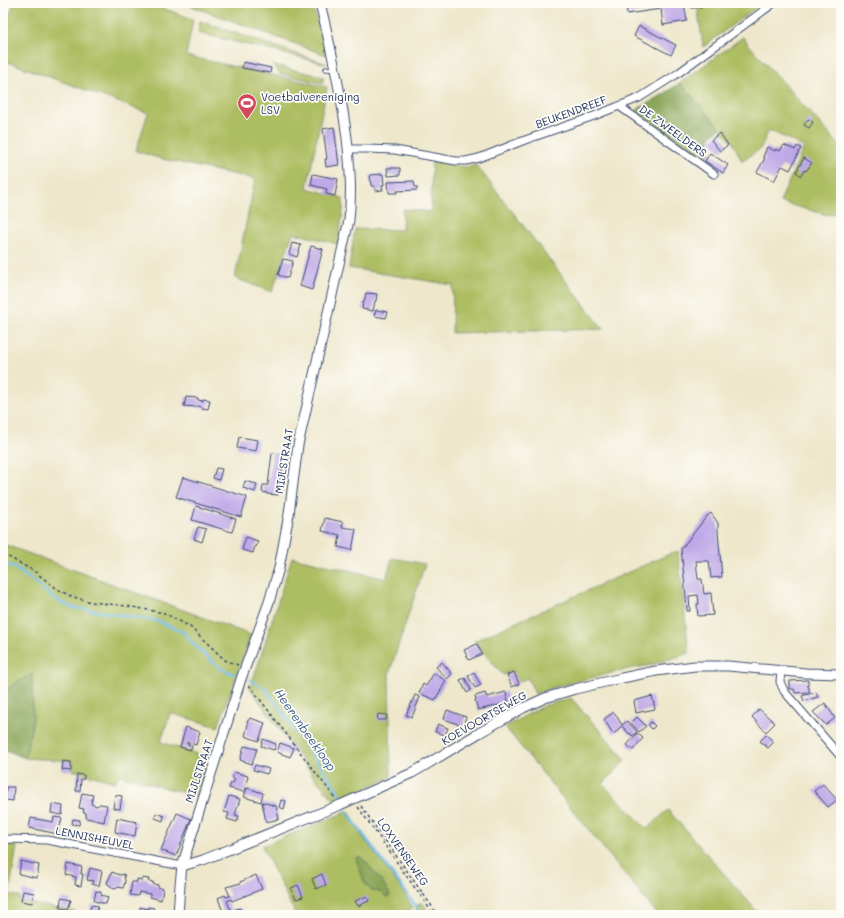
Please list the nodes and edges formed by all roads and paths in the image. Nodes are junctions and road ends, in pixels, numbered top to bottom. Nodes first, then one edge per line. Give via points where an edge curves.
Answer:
1 (320, 3) edge
2 (774, 3) edge
3 (326, 69) dead end
4 (336, 69) junction
5 (620, 106) junction
6 (348, 149) junction
7 (714, 174) dead end
8 (3, 554) edge
9 (245, 667) junction
10 (781, 671) junction
11 (841, 674) edge
12 (241, 679) junction
13 (841, 758) edge
14 (354, 798) junction
15 (340, 805) junction
16 (3, 839) edge
17 (182, 866) junction
18 (178, 915) edge
19 (434, 915) edge
20 (438, 915) edge

1 - 4 street, MIJLSTRAAT
2 - 5 street, BEUKENDREEF via 678,74 639,98
3 - 4 lane
4 - 6 street, MIJLSTRAAT
5 - 6 street, BEUKENDREEF via 466,161 395,150
5 - 7 street, DE ZWEELDERS
6 - 9 street, MIJLSTRAAT via 351,175 349,220 298,444 280,568
8 - 9 path via 34,571 70,596 91,602 164,613 189,626 225,660
9 - 12 street, MIJLSTRAAT
10 - 11 street, KOEVOORTSEWEG
10 - 13 street via 780,682 784,690
10 - 14 street, KOEVOORTSEWEG via 695,666 656,671 575,689 523,708 424,766
12 - 15 path via 246,681
12 - 17 street, MIJLSTRAAT
14 - 15 street, KOEVOORTSEWEG
14 - 19 path, LOXVENSEWEG
14 - 20 path, LOXVENSEWEG
15 - 17 street, KOEVOORTSEWEG via 204,860
16 - 17 street, LENNISHEUVEL via 47,840
17 - 18 street, MIJLSTRAAT

